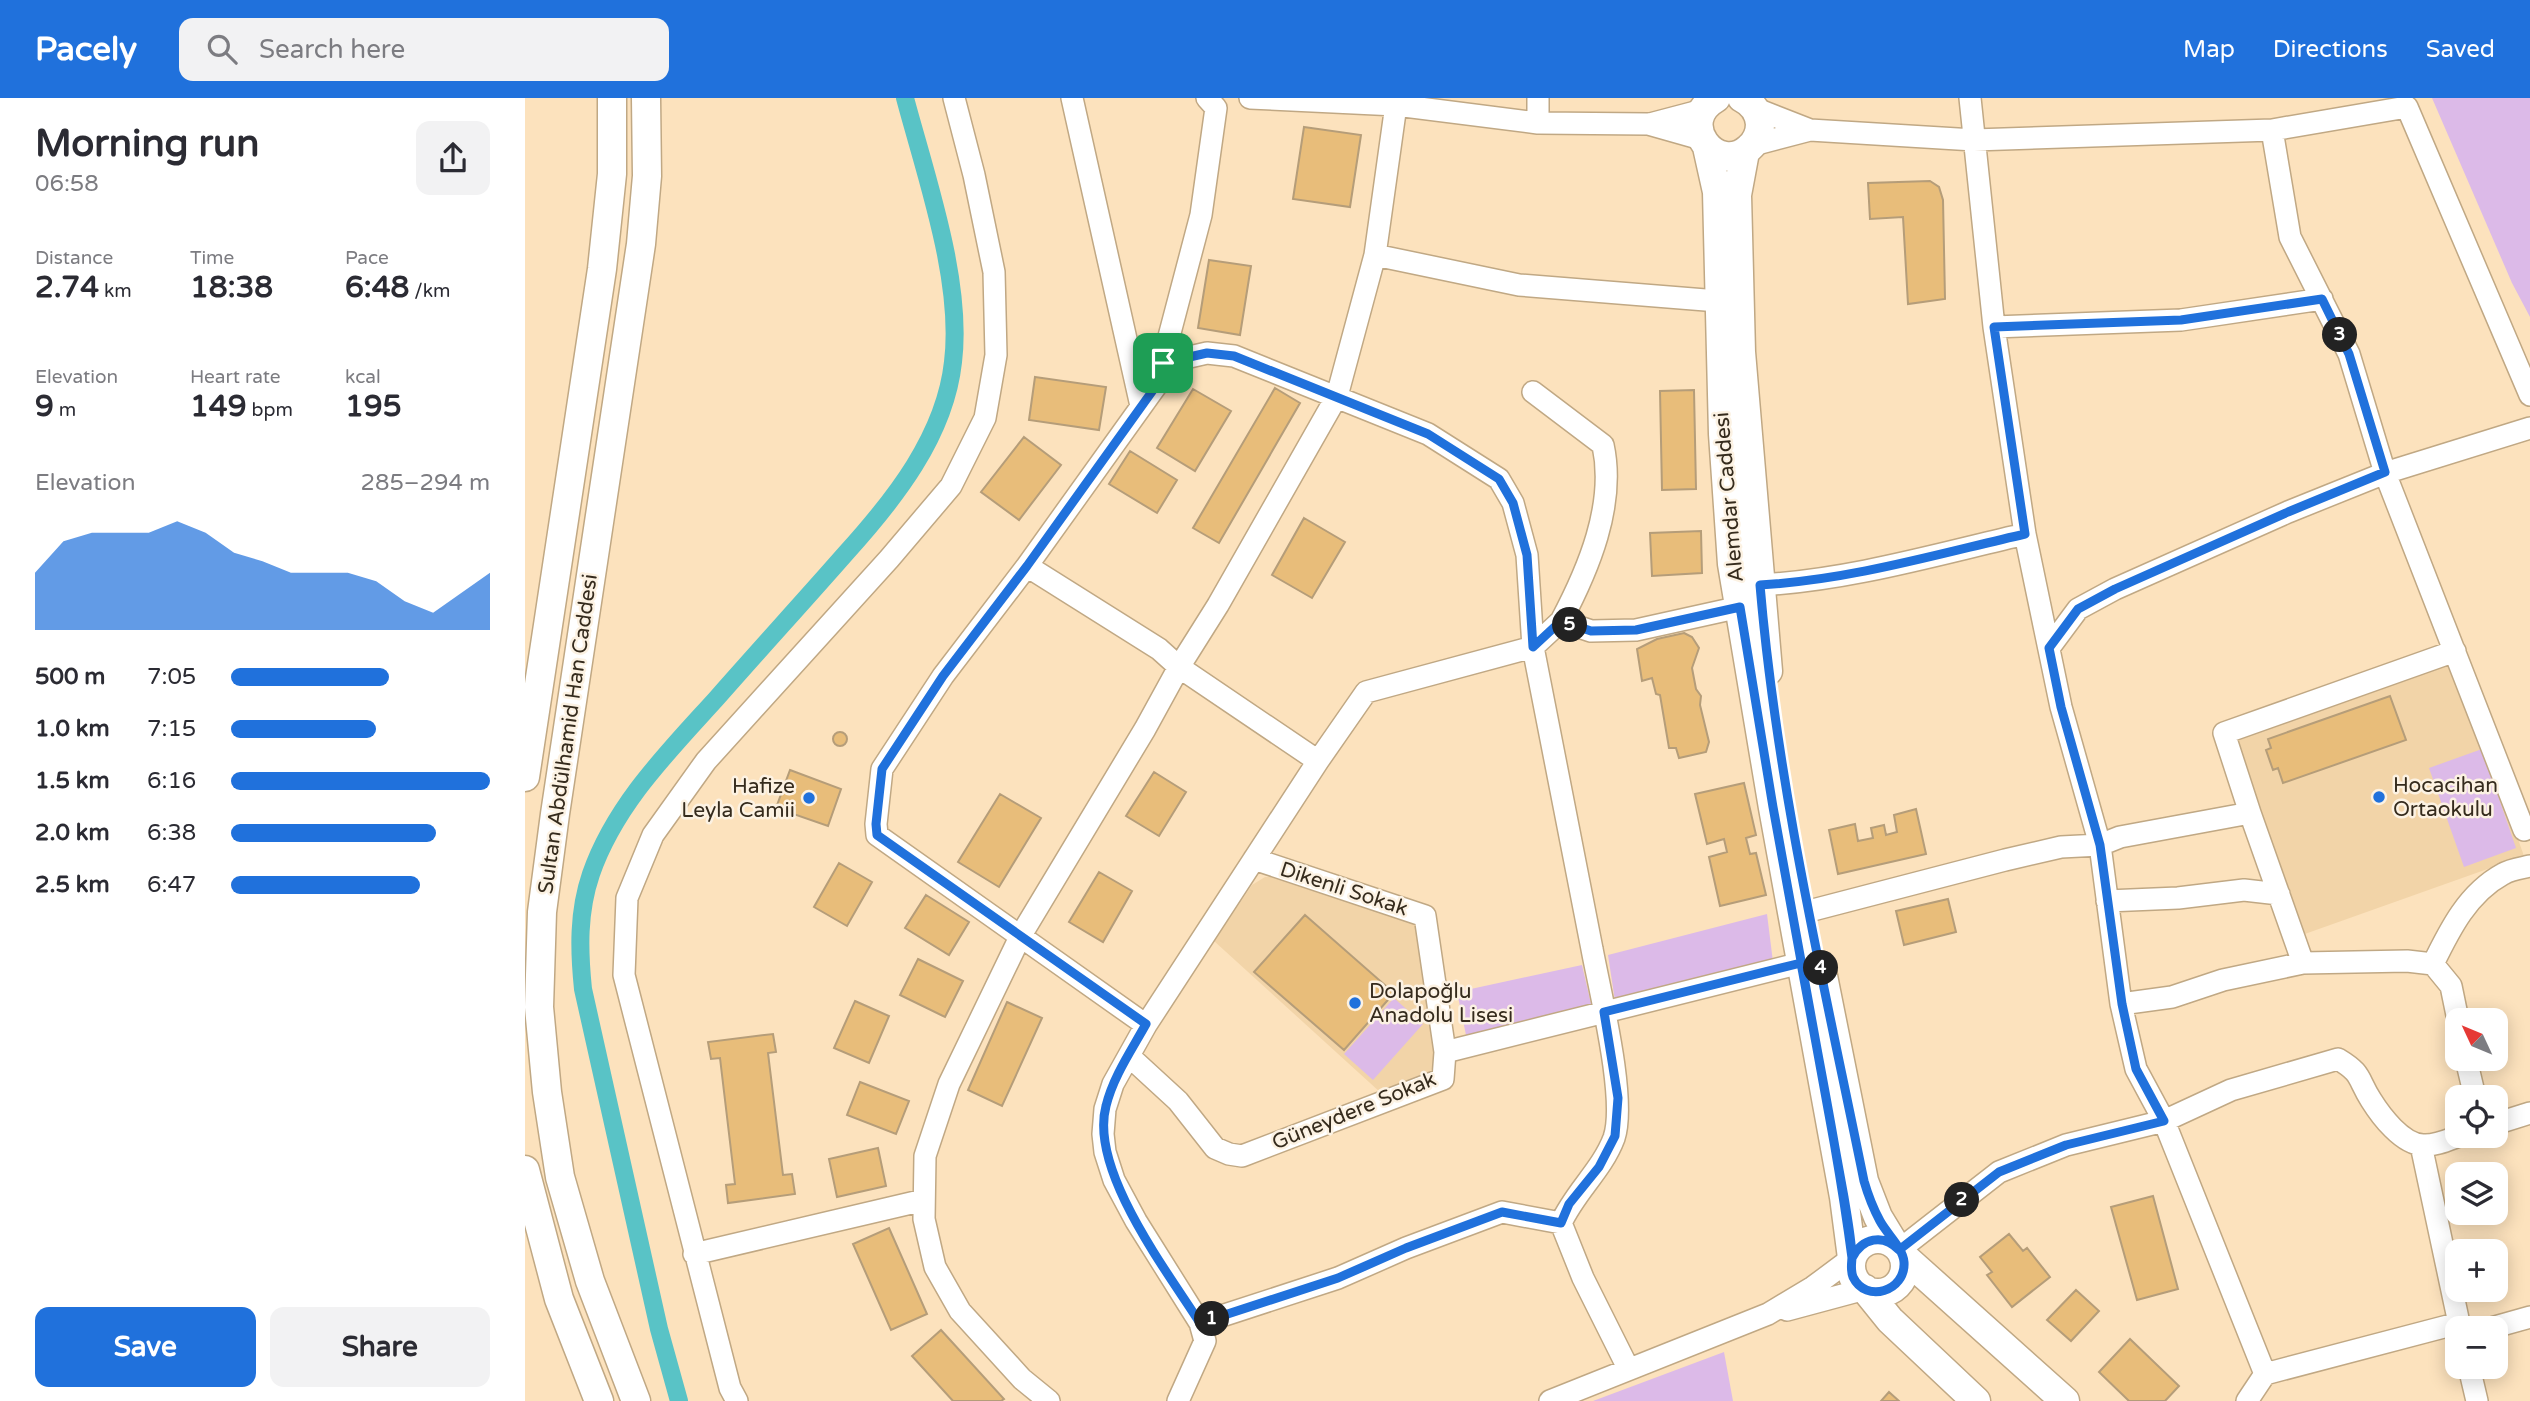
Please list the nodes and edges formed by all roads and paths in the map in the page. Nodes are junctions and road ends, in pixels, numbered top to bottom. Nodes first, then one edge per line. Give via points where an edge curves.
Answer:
1 (612, 98) edge
2 (646, 98) edge
3 (954, 98) edge
4 (1072, 98) edge
5 (1250, 98) edge
6 (1538, 98) edge
7 (1970, 98) edge
8 (1215, 101) edge
9 (1748, 101) edge
10 (1396, 102) edge
11 (1710, 102) edge
12 (2405, 102) edge
13 (1538, 123) junction
14 (1648, 124) junction
15 (1810, 130) junction
16 (2272, 130) junction
17 (1974, 140) junction
18 (1704, 143) junction
19 (1749, 149) junction
20 (1375, 255) junction
21 (2322, 299) junction
22 (1718, 301) junction
23 (1994, 327) junction
24 (1163, 363) junction
25 (1533, 392) dead end
26 (2530, 395) edge
27 (1337, 396) junction
28 (1141, 406) junction
29 (2530, 428) edge
30 (2385, 472) junction
31 (2025, 534) junction
32 (1027, 566) junction
33 (1760, 585) junction
34 (1740, 607) junction
35 (1561, 621) junction
36 (1533, 647) junction
37 (2049, 648) junction
38 (2455, 651) junction
39 (1179, 667) junction
40 (1318, 761) junction
41 (525, 777) edge
42 (2250, 813) junction
43 (2528, 835) edge
44 (2100, 845) junction
45 (1254, 859) junction
46 (2530, 866) edge
47 (2279, 894) junction
48 (2107, 901) junction
49 (1809, 911) junction
50 (1021, 935) junction
51 (1801, 963) junction
52 (2303, 963) junction
53 (2433, 964) junction
54 (2122, 1004) junction
55 (2456, 1008) edge
56 (1604, 1012) junction
57 (1146, 1024) junction
58 (1445, 1052) junction
59 (1129, 1056) junction
60 (2530, 1113) edge
61 (2508, 1120) edge
62 (2164, 1121) junction
63 (2445, 1141) edge
64 (2421, 1145) junction
65 (525, 1170) edge
66 (925, 1200) junction
67 (1561, 1223) junction
68 (1899, 1250) junction
69 (694, 1254) junction
70 (1852, 1258) junction
71 (1865, 1289) junction
72 (1767, 1314) junction
73 (2458, 1316) edge
74 (2530, 1317) edge
75 (1200, 1323) junction
76 (2508, 1323) edge
77 (2445, 1329) edge
78 (1628, 1368) junction
79 (2265, 1374) junction
80 (2472, 1379) edge
81 (599, 1401) edge
82 (636, 1401) edge
83 (737, 1401) edge
84 (1049, 1401) edge
85 (1178, 1401) edge
86 (1550, 1401) edge
87 (1976, 1401) edge
88 (2065, 1401) edge
89 (2247, 1401) edge
90 (2477, 1401) edge

1 - 41 main road, Sultan Abdülhamid Han Caddesi via 611,187 602,269
2 - 82 main road, Sultan Abdülhamid Han Caddesi via 641,244 564,748 539,959 542,1052 560,1177 579,1247
3 - 69 street via 994,272 996,355 985,418 951,486 706,761 653,835 627,898 624,975
4 - 28 street
5 - 8 street
5 - 10 street
6 - 13 street
7 - 17 street
8 - 24 street via 1201,215
9 - 15 street
9 - 19 main road, Alemdar Caddesi via 1760,127
10 - 13 street
10 - 20 street
11 - 14 street
11 - 18 main road, Alemdar Caddesi via 1699,129
12 - 16 street
12 - 26 street
13 - 14 street
14 - 18 street
15 - 17 street
15 - 19 street
16 - 17 street
16 - 21 street via 2290,237
17 - 23 street
18 - 19 main road via 1725,156
18 - 22 main road, Alemdar Caddesi via 1717,192
19 - 33 main road, Alemdar Caddesi via 1737,195 1741,352
20 - 22 street via 1519,285
20 - 27 street
21 - 23 street via 2181,320
21 - 30 street via 2349,354
22 - 34 main road, Alemdar Caddesi via 1732,564
23 - 31 street
24 - 27 street via 1207,353 1234,356
24 - 28 street via 1156,386
25 - 35 street via 1603,445 1606,461 1603,512 1578,588
27 - 36 street via 1428,434 1499,479 1513,503 1527,555
27 - 39 street
28 - 32 street
29 - 30 street
30 - 37 street via 2115,589 2078,609
30 - 38 street
31 - 33 street via 1851,573
31 - 37 street
32 - 39 street via 1159,649
32 - 50 street via 943,676 882,769 876,824 877,835
33 - 49 main road, Alemdar Caddesi via 1766,664
34 - 35 street via 1636,630 1591,631
34 - 51 main road, Alemdar Caddesi
35 - 36 street
36 - 40 street via 1366,692
36 - 56 street
37 - 44 street
38 - 42 street via 2224,733
38 - 43 street
39 - 40 street
39 - 50 street
40 - 45 street
42 - 44 street via 2120,837
42 - 47 street
44 - 48 street
44 - 49 street via 2061,847
45 - 57 street
45 - 58 street, Dikenli Sokak via 1425,916
46 - 53 street via 2505,873 2460,911
47 - 48 street via 2244,890
47 - 52 street
48 - 54 street
49 - 68 main road, Alemdar Caddesi via 1864,1181 1878,1217
50 - 57 street
50 - 66 street via 949,1084 925,1156
51 - 56 street, Güneydere Sokak
51 - 70 main road, Alemdar Caddesi
52 - 53 street
52 - 54 street via 2223,980 2172,997
53 - 55 street via 2451,986
54 - 62 street via 2136,1069
56 - 58 street, Güneydere Sokak
56 - 67 street via 1618,1098 1615,1136
57 - 59 street
58 - 59 street, Güneydere Sokak via 1443,1079 1242,1156 1215,1148 1178,1101
59 - 75 street via 1105,1109 1105,1152 1136,1221
60 - 61 street
62 - 64 street via 2231,1090 2338,1059 2355,1069 2371,1100 2399,1135
62 - 68 street via 2066,1145 1999,1172
62 - 79 street
63 - 64 street
64 - 73 street
65 - 81 main road via 559,1299
66 - 69 street
66 - 84 street via 924,1219 935,1267 960,1311 1022,1379
67 - 75 street via 1502,1212 1338,1278
67 - 78 street
68 - 70 main road via 1887,1240 1870,1240
68 - 71 main road via 1903,1274 1892,1288
68 - 88 main road, Alemdar Caddesi
69 - 83 street
70 - 71 main road via 1854,1279
70 - 72 street
71 - 72 street
71 - 87 main road
72 - 78 street
74 - 76 street
75 - 85 street via 1205,1341
77 - 79 street
78 - 86 street
79 - 89 street
80 - 90 street

